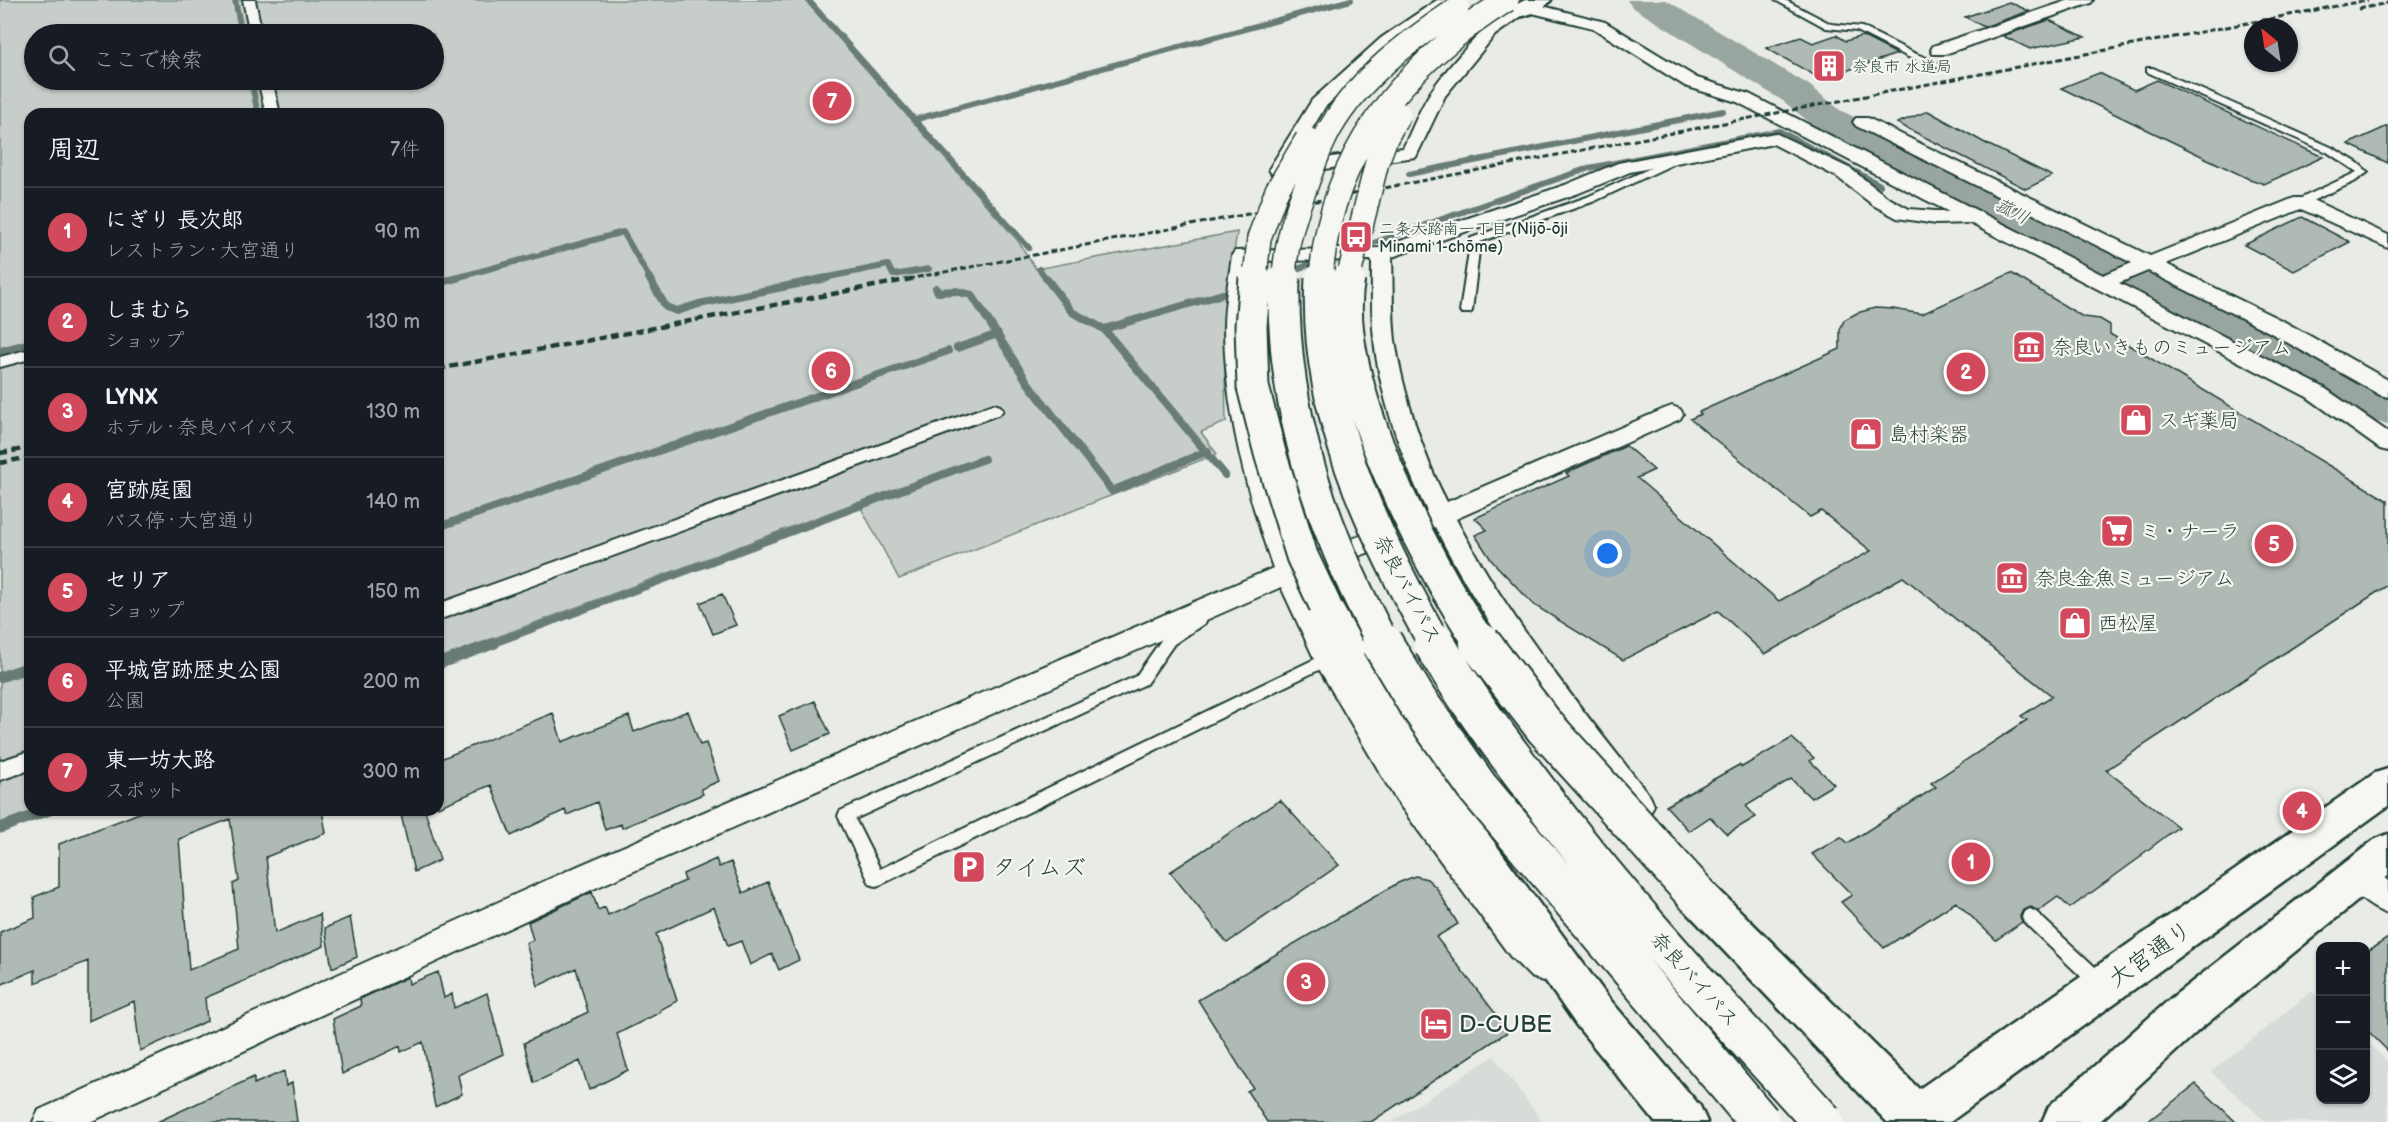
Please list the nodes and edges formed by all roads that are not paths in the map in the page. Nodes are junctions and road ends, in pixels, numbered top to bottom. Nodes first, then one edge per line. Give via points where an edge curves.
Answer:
1 (249, 0) edge
2 (1448, 0) edge
3 (1473, 0) edge
4 (1481, 0) edge
5 (1779, 0) edge
6 (2085, 0) edge
7 (1523, 5) edge
8 (254, 24) edge
9 (1940, 58) joint
10 (1407, 61) junction
11 (2150, 70) dead end
12 (267, 90) edge
13 (272, 108) edge
14 (1863, 122) dead end
15 (1683, 155) junction
16 (2301, 202) junction
17 (1971, 217) junction
18 (2388, 242) edge
19 (1382, 254) junction
20 (2150, 262) junction
21 (2101, 283) junction
22 (1466, 311) dead end
23 (24, 356) edge
24 (0, 362) edge
25 (2388, 390) edge
26 (994, 410) dead end
27 (1672, 414) dead end
28 (2388, 443) edge
29 (1441, 515) junction
30 (1287, 573) junction
31 (1226, 601) junction
32 (444, 610) edge
33 (1328, 659) junction
34 (24, 762) edge
35 (0, 771) edge
36 (2388, 785) edge
37 (2378, 875) edge
38 (1698, 896) junction
39 (2030, 917) dead end
40 (2104, 986) junction
41 (1592, 1011) junction
42 (1915, 1121) edge
43 (51, 1122) edge
44 (1684, 1122) edge
45 (1760, 1122) edge
46 (1823, 1122) edge
47 (2065, 1122) edge

1 - 8 street
2 - 7 street via 1387,41 1318,104 1278,169 1410,153 1437,95 1489,32
3 - 10 highway, 奈良バイパス, bridge via 1430,26
4 - 7 street
5 - 9 lane via 1829,26 1859,29 1911,55
6 - 9 street
7 - 10 highway, 奈良バイパス, bridge via 1475,18
7 - 17 street via 1599,25 1691,82 1743,98
10 - 38 highway, bridge via 1407,99 1383,142 1361,236 1349,268 1346,299 1350,346 1361,397 1408,519 1457,607 1499,669 1559,742
10 - 41 highway, bridge via 1357,78 1333,100 1277,190 1259,238 1251,326 1253,387 1302,556 1325,605 1401,744
10 - 45 highway, 奈良バイパス, bridge via 1360,90 1336,120 1313,168 1289,239 1284,279 1288,389 1321,513 1387,652 1448,748 1509,827
10 - 46 highway, 奈良バイパス, bridge via 1396,91 1367,130 1348,166 1330,214 1321,260 1319,327 1331,397 1355,481 1393,568 1448,665 1558,820
11 - 16 lane via 2330,150 2363,172
12 - 13 street
14 - 20 street
15 - 17 street via 1775,138 1844,173 1904,214
15 - 19 street via 1625,167
15 - 22 lane via 1592,199 1475,240
16 - 18 street
16 - 20 street
17 - 21 street
19 - 29 street via 1384,336 1401,418
19 - 30 street via 1242,255 1235,326 1241,410 1263,505
20 - 21 street
20 - 25 street via 2314,346
21 - 28 street via 2315,392
23 - 24 street
26 - 32 street
27 - 29 street
29 - 30 street
29 - 38 street via 1467,566 1530,665 1674,852
30 - 31 street
30 - 33 street
31 - 33 lane via 1168,640 1141,680 846,816 876,879
31 - 43 street via 589,876
33 - 41 street via 1406,791 1521,945
34 - 35 street
36 - 40 highway, 大宮通り
37 - 47 highway via 2185,1014
38 - 42 highway
39 - 40 lane
40 - 42 highway, 大宮通り
41 - 44 highway

